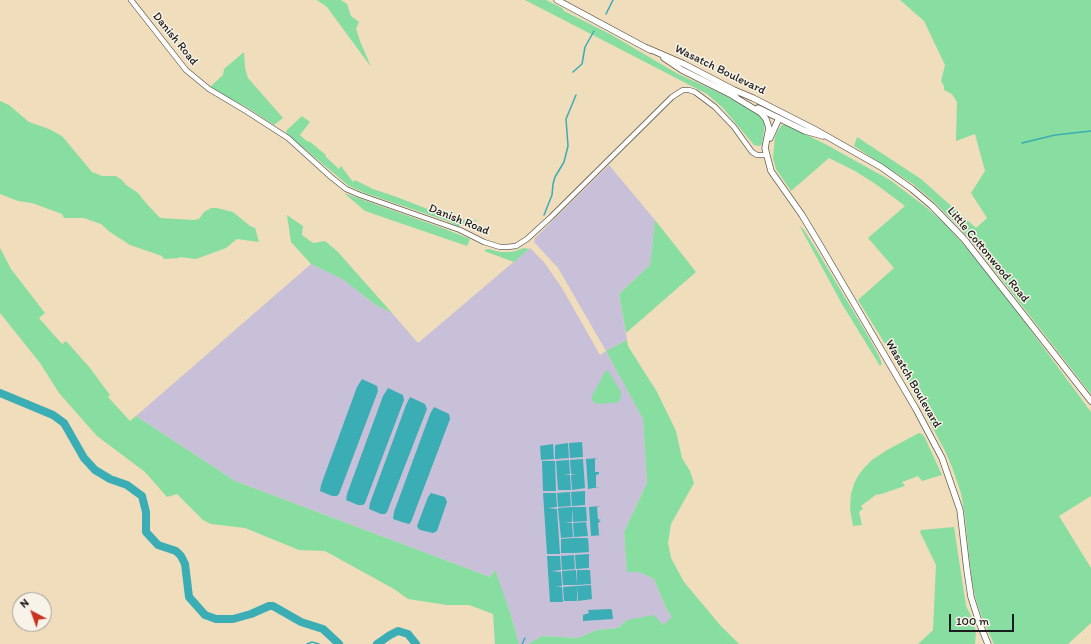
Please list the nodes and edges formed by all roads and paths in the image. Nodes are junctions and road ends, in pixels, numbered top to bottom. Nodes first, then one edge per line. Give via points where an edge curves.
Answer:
1 (131, 0) edge
2 (557, 0) edge
3 (733, 93) junction
4 (780, 115) junction
5 (767, 155) junction
6 (1091, 401) edge
7 (988, 644) edge

1 - 5 street, Danish Road via 186,70 209,89 288,138 346,188 500,247 516,246 527,239 672,97 683,90 691,90 706,99 734,127 750,151 757,155
2 - 3 main road, Wasatch Boulevard via 647,48 684,64
3 - 4 main road, Wasatch Boulevard via 753,98
3 - 5 main road, Wasatch Boulevard via 766,119 769,128 765,146
4 - 5 main road, Wasatch Boulevard via 770,136
4 - 6 main road, Little Cottonwood Road via 805,131 825,136 873,162 922,198 981,259
5 - 7 main road, Wasatch Boulevard via 773,174 820,245 914,404 942,458 960,510 971,597

